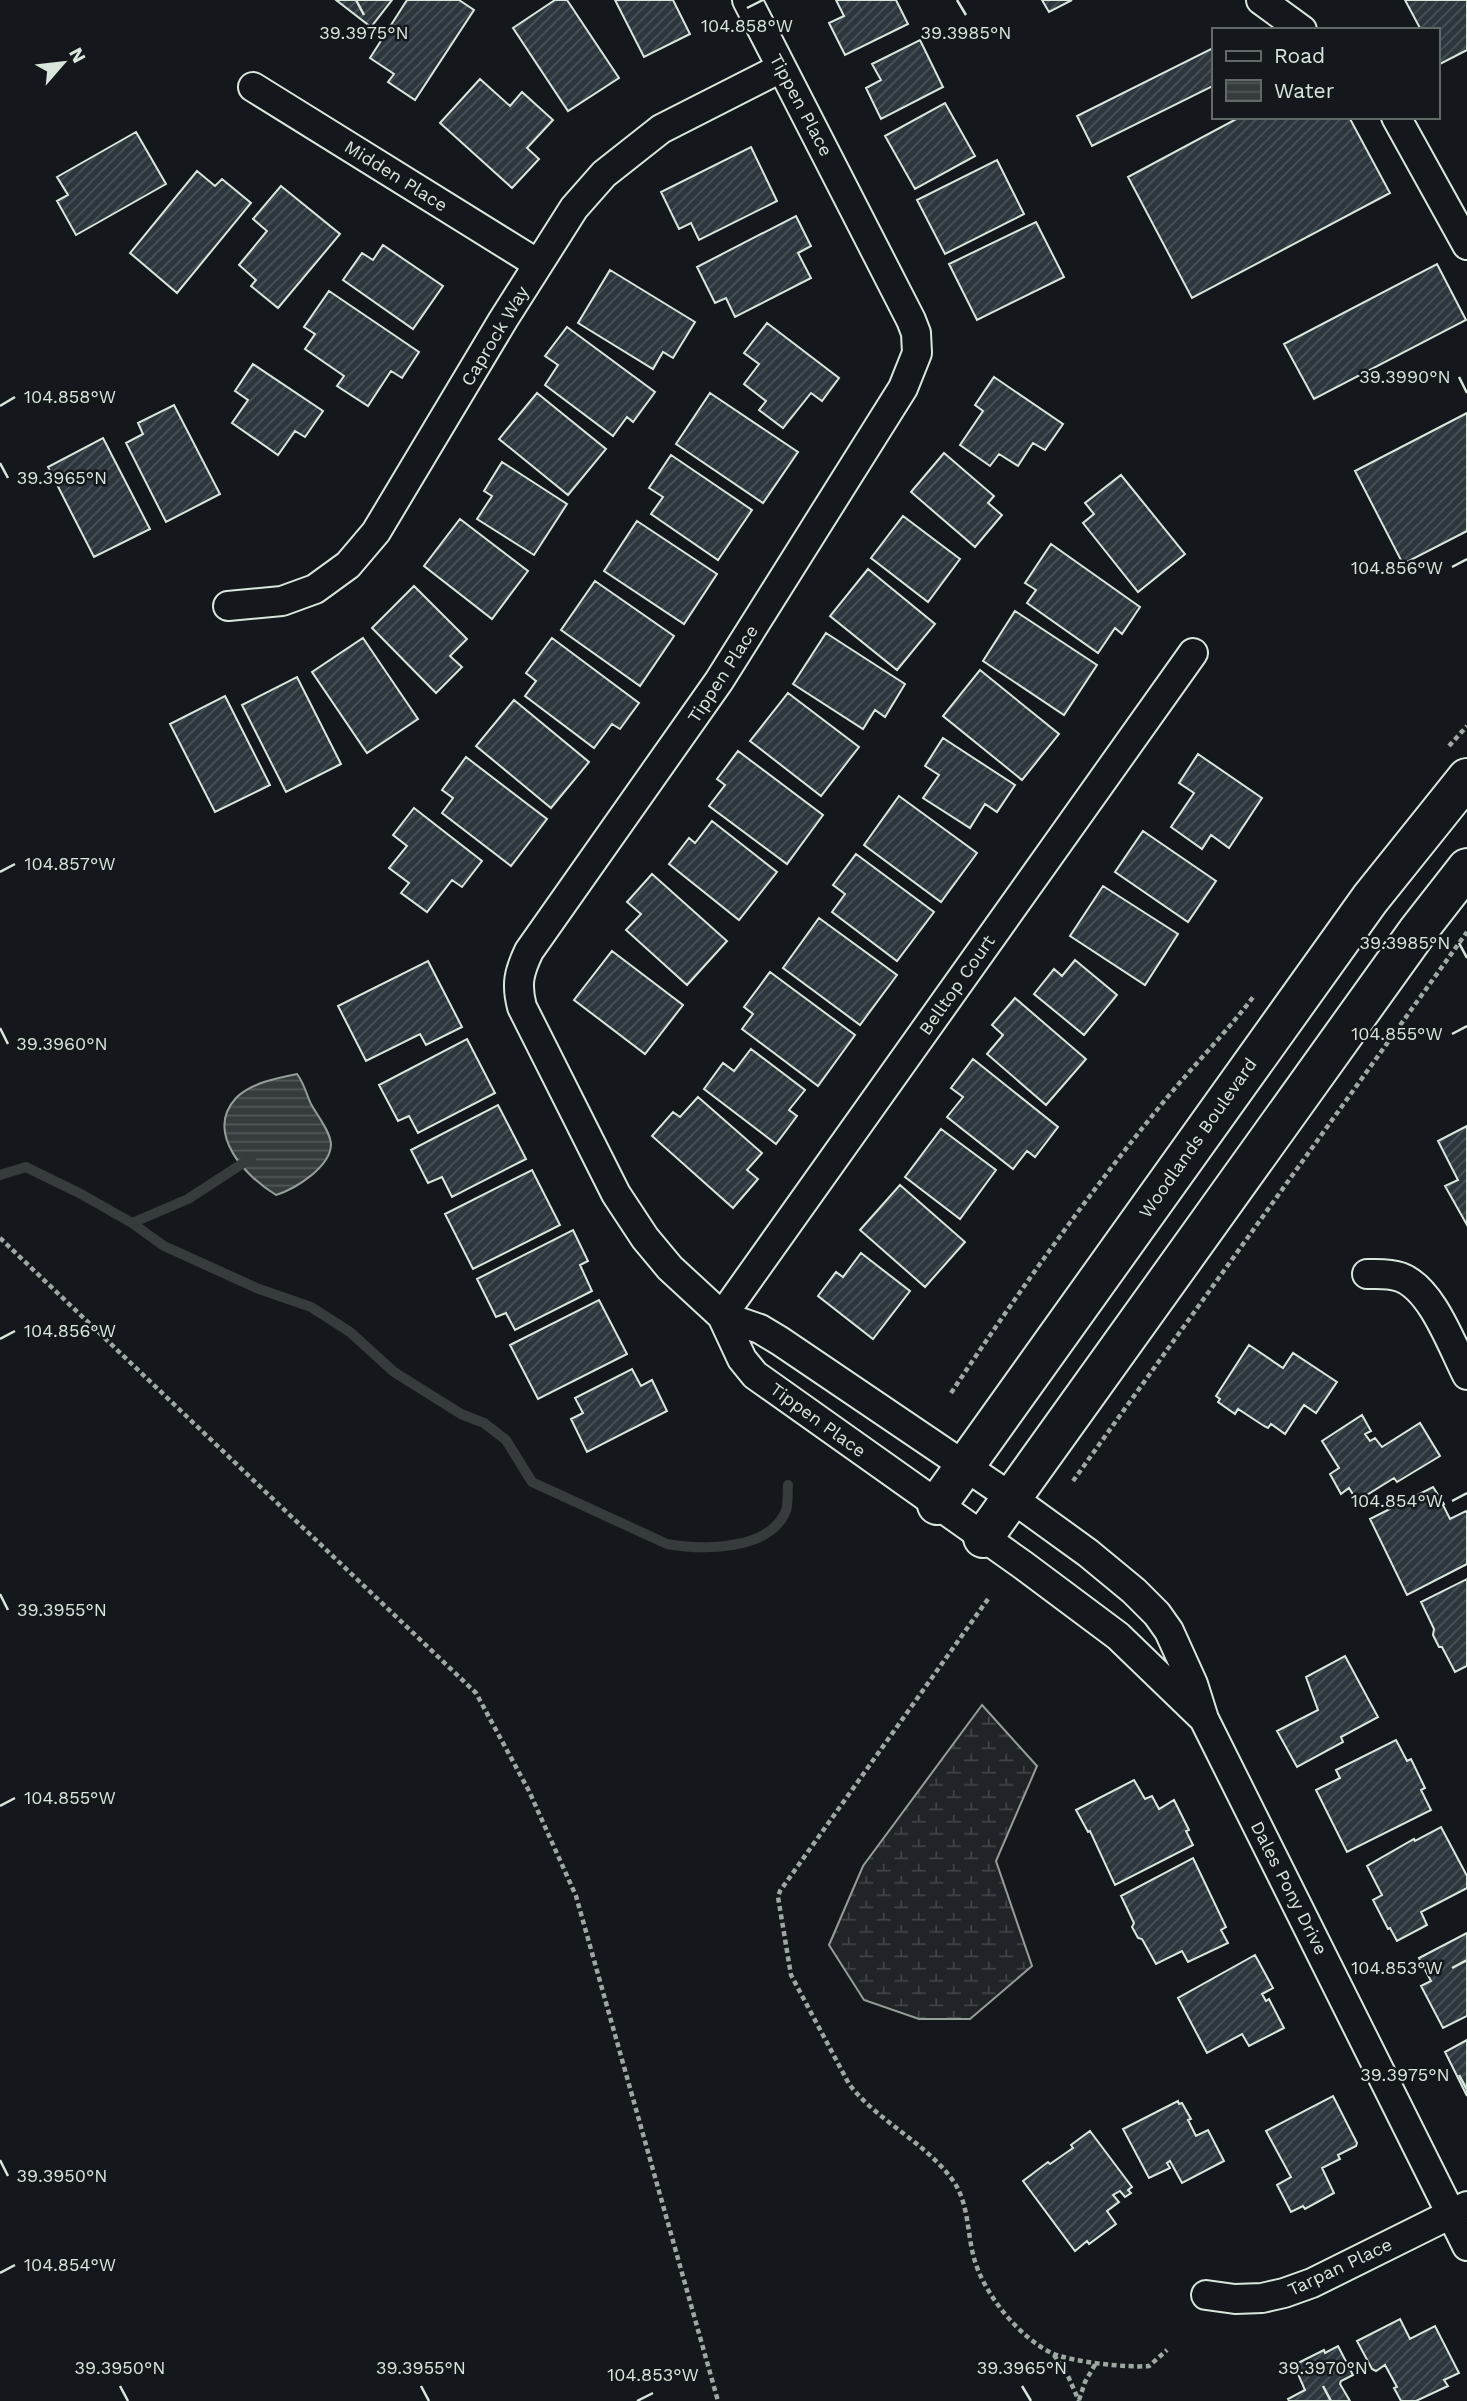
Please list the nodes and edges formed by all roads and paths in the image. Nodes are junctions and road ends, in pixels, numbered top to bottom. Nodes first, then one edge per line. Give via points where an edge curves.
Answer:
1 (747, 0) edge
2 (1261, 0) edge
3 (1299, 28) edge
4 (781, 68) junction
5 (253, 87) dead end
6 (1397, 119) edge
7 (1467, 245) edge
8 (538, 264) junction
9 (228, 606) dead end
10 (1193, 653) dead end
11 (1467, 726) edge
12 (1454, 767) edge
13 (1467, 869) edge
14 (1467, 932) edge
15 (1260, 987) dead end
16 (0, 1238) edge
17 (1367, 1274) dead end
18 (722, 1316) junction
19 (1467, 1375) edge
20 (951, 1393) dead end
21 (964, 1466) junction
22 (1073, 1481) dead end
23 (1012, 1498) junction
24 (937, 1505) junction
25 (983, 1538) junction
26 (988, 1600) dead end
27 (1204, 1719) junction
28 (1459, 2210) edge
29 (1467, 2246) edge
30 (1206, 2295) dead end
31 (1167, 2350) dead end
32 (1054, 2354) junction
33 (1096, 2363) junction
34 (718, 2401) edge
35 (1079, 2401) edge

1 - 4 street, Tippen Place
2 - 3 street
4 - 8 street, Caprock Way via 688,114 638,145 574,208
4 - 18 street, Tippen Place via 911,320 917,342 913,367 779,589 667,758 529,951 517,981 529,1023 616,1194 670,1268
5 - 8 street, Midden Place
6 - 7 street
8 - 9 street, Caprock Way via 376,532 348,565 315,589 282,601
10 - 18 street, Belltop Court
11 - 12 path
12 - 21 street, Woodlands Boulevard via 1370,899
13 - 23 street via 1409,943
14 - 22 path
15 - 20 path via 1101,1181
16 - 34 path via 476,1693 530,1791 576,1896
17 - 19 street via 1401,1277 1417,1287
18 - 21 street, Tippen Place via 780,1341
18 - 24 street, Tippen Place via 742,1359 755,1375
21 - 23 street, Dales Pony Drive
21 - 24 street, Woodlands Boulevard
23 - 25 street
23 - 27 street, Dales Pony Drive via 1110,1570 1157,1614 1179,1651
24 - 25 street, Tippen Place
25 - 27 street, Dales Pony Drive via 1118,1636
26 - 32 path via 778,1897 791,1975 849,2084 954,2183 985,2286 1017,2326
27 - 28 street, Dales Pony Drive
28 - 29 street, Dales Pony Drive
28 - 30 street, Tarpan Place via 1284,2293 1235,2299
31 - 33 path via 1149,2366
32 - 33 path
32 - 35 path
33 - 35 path

